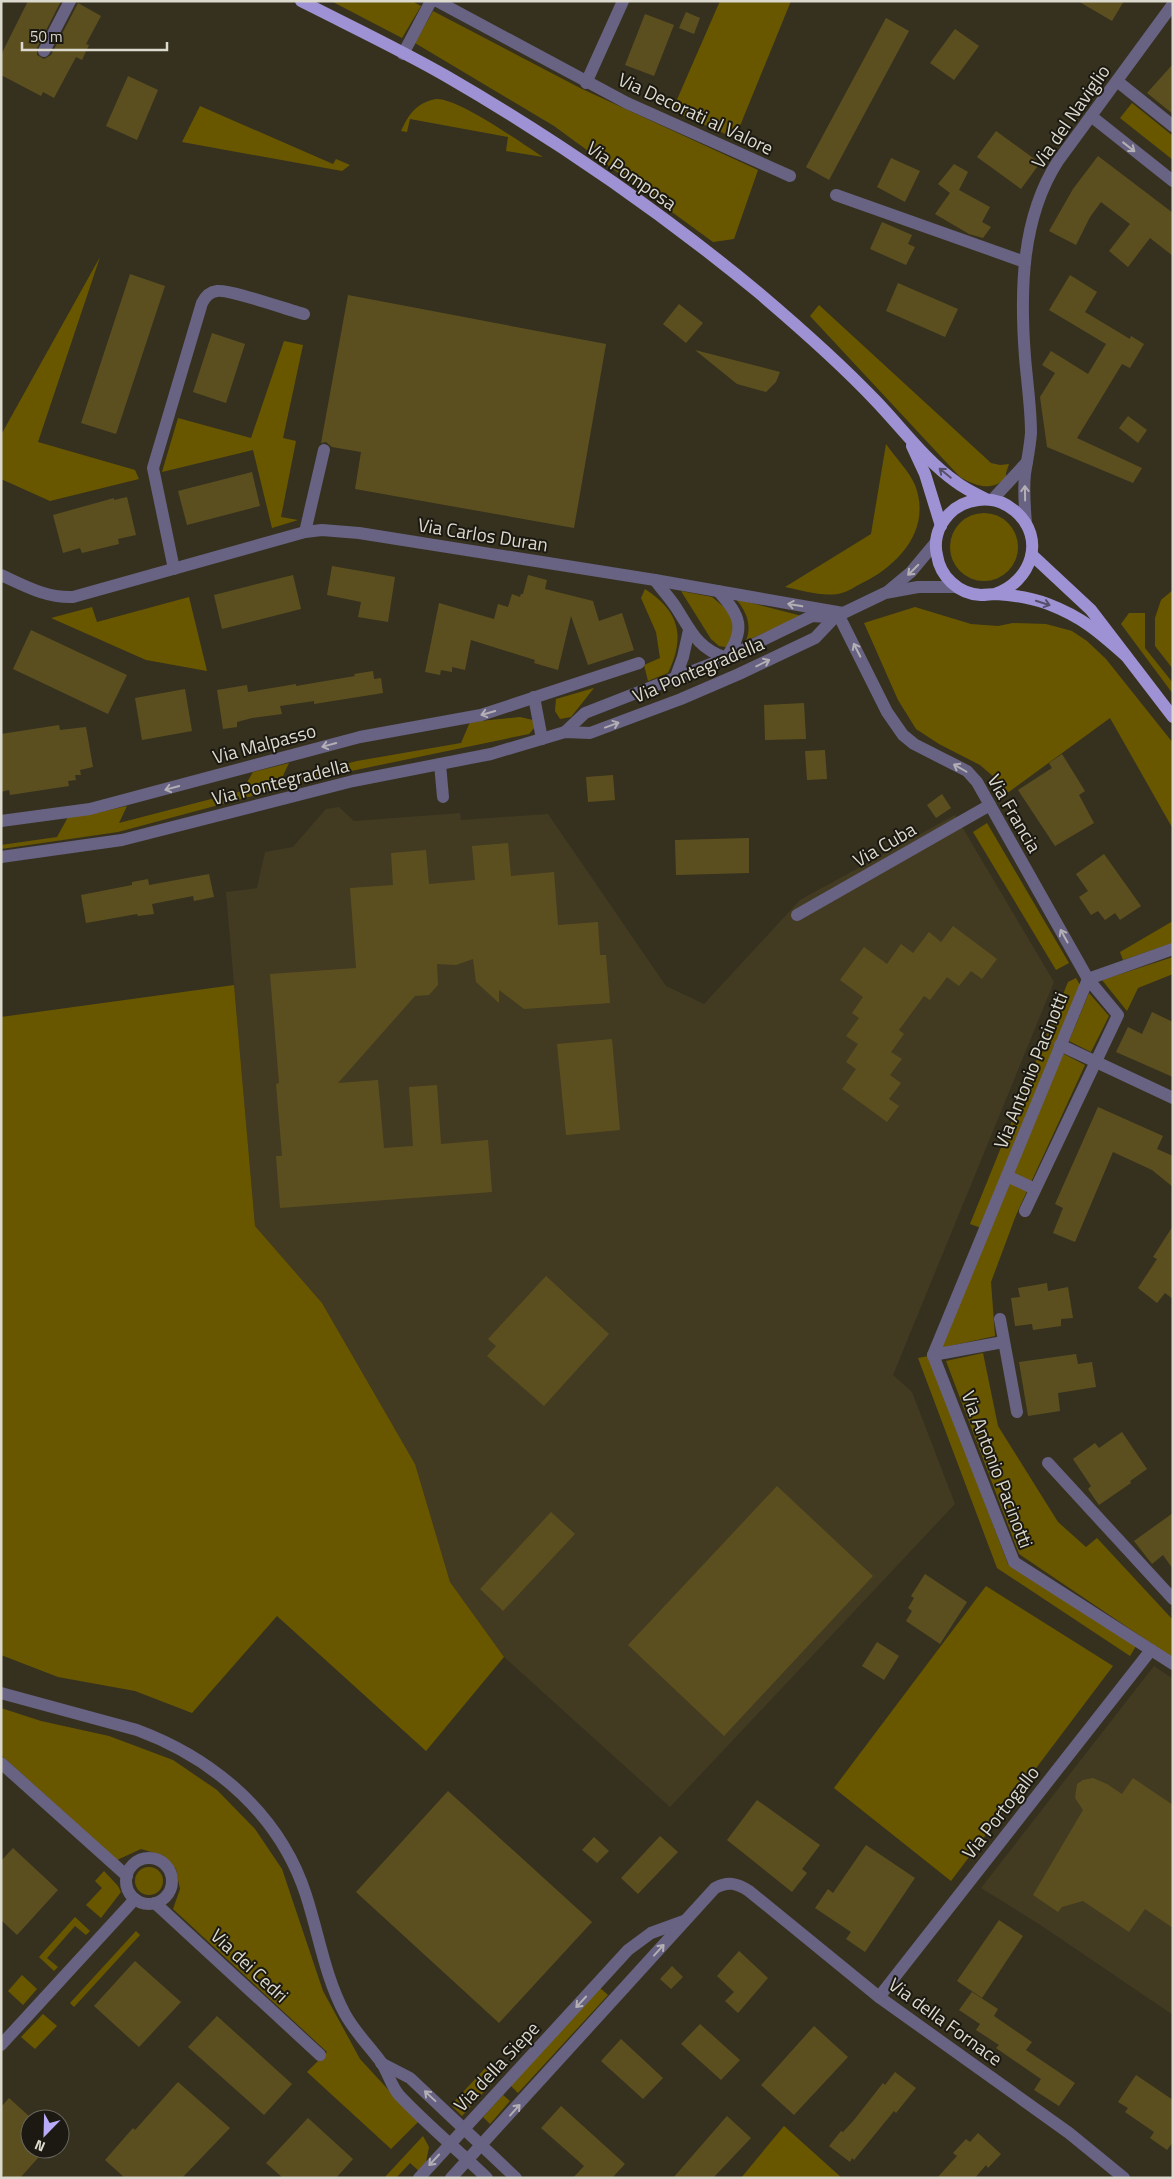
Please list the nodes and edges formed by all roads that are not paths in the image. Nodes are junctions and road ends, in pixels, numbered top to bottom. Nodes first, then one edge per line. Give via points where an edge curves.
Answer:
1 (70, 1) edge
2 (302, 1) edge
3 (431, 1) edge
4 (437, 1) edge
5 (623, 1) edge
6 (1173, 4) edge
7 (44, 50) dead end
8 (403, 54) junction
9 (1116, 81) junction
10 (586, 82) junction
11 (1091, 116) junction
12 (1173, 126) edge
13 (790, 176) dead end
14 (1173, 181) edge
15 (836, 195) dead end
16 (1025, 262) junction
17 (304, 314) dead end
18 (904, 431) junction
19 (324, 450) dead end
20 (1027, 462) junction
21 (989, 500) junction
22 (1026, 524) junction
23 (941, 526) junction
24 (305, 532) junction
25 (936, 542) junction
26 (1032, 555) junction
27 (174, 569) junction
28 (1, 575) edge
29 (655, 580) junction
30 (956, 587) junction
31 (718, 592) junction
32 (885, 593) junction
33 (995, 594) junction
34 (839, 615) junction
35 (689, 630) junction
36 (1126, 656) junction
37 (726, 658) junction
38 (639, 663) dead end
39 (733, 677) junction
40 (675, 679) junction
41 (534, 697) junction
42 (1173, 717) edge
43 (565, 732) junction
44 (542, 739) junction
45 (440, 764) junction
46 (443, 797) dead end
47 (990, 805) junction
48 (1, 821) edge
49 (1, 857) edge
50 (797, 915) dead end
51 (1173, 949) edge
52 (1088, 979) junction
53 (1060, 1045) junction
54 (1094, 1063) junction
55 (1173, 1098) edge
56 (1006, 1176) junction
57 (1035, 1189) junction
58 (1025, 1211) dead end
59 (1000, 1319) dead end
60 (1003, 1342) junction
61 (933, 1355) junction
62 (1017, 1412) dead end
63 (1048, 1463) dead end
64 (1173, 1599) edge
65 (1151, 1650) junction
66 (1173, 1664) edge
67 (1, 1693) edge
68 (1, 1763) edge
69 (127, 1876) junction
70 (135, 1899) junction
71 (155, 1903) junction
72 (686, 1921) junction
73 (628, 1950) junction
74 (645, 1966) junction
75 (600, 1981) junction
76 (618, 1996) junction
77 (879, 1997) junction
78 (1, 2045) edge
79 (320, 2055) dead end
80 (381, 2063) junction
81 (464, 2129) junction
82 (450, 2143) junction
83 (482, 2146) junction
84 (468, 2160) junction
85 (418, 2178) edge
86 (451, 2178) edge
87 (487, 2178) edge
88 (516, 2178) edge
89 (1124, 2178) edge

1 - 7 street
2 - 8 main road, Via Pomposa
3 - 8 street
4 - 10 street, Via Decorati al Valore
5 - 10 street, Via Decorati al Valore
6 - 9 street, Via del Naviglio
8 - 18 main road, Via Pomposa via 534,130 744,280 857,381
9 - 11 street, Via del Naviglio
9 - 12 street
10 - 13 street, Via Decorati al Valore
11 -> 14 street
11 - 16 street, Via del Naviglio via 1058,161 1044,188 1033,219
15 - 16 street
16 - 20 street, Via del Naviglio via 1024,333 1031,434
17 - 27 street via 225,292 205,296 153,468
21 -> 18 main road, Via Pomposa via 955,482
18 - 23 main road, Via Pomposa via 925,474
19 - 24 street
20 - 21 street
22 -> 20 street, Via del Naviglio via 1024,488
21 - 22 main road, Via Pomposa via 1009,506
21 - 23 main road via 975,500 958,507
22 - 26 main road, Via Pomposa
23 - 25 main road
24 - 27 street, Via Carlos Duran
24 - 29 street, Via Carlos Duran via 359,533
25 - 30 main road via 941,569
25 -> 32 street, Via Pontegradella via 911,572
26 - 33 main road via 1019,580
26 - 36 main road via 1091,610
27 - 28 street, Via Carlos Duran via 91,593 58,598
29 - 31 street, Via Carlos Duran
29 - 35 street
30 - 32 street, Via Pontegradella via 918,587
30 - 33 main road via 975,594
34 -> 31 street, Via Carlos Duran
31 - 37 street via 738,616 738,637
32 - 34 street, Via Pontegradella
33 -> 36 main road via 1030,599 1066,612 1091,625
34 - 37 street, Via Pontegradella via 812,616
39 -> 34 street, Via Pontegradella via 815,638
47 -> 34 street, Via Francia via 967,771 914,744 898,728
35 - 37 street via 704,648
35 - 40 street
36 - 42 main road
37 - 39 street
37 - 40 street, Via Pontegradella
38 - 41 street, Via Malpasso
43 -> 39 street, Via Pontegradella via 590,733
40 - 43 street, Via Pontegradella via 584,713
41 - 44 street
41 -> 48 street, Via Malpasso via 481,715 360,737 90,809
43 - 44 street, Via Pontegradella
44 - 45 street, Via Pontegradella
45 - 46 street
45 - 49 street, Via Pontegradella via 353,781 122,840
47 - 50 street, Via Cuba
52 -> 47 street, Via Francia
51 - 52 street, Via Antonio Pacinotti
52 - 53 street, Via Antonio Pacinotti
52 - 54 street, Via Antonio Pacinotti via 1118,1015
53 - 54 street
53 - 56 street, Via Antonio Pacinotti
54 - 55 street
54 - 57 street, Via Antonio Pacinotti
56 - 57 street, Via Antonio Pacinotti
56 - 61 street, Via Antonio Pacinotti
57 - 58 street, Via Antonio Pacinotti
59 - 60 street, Via Antonio Pacinotti
60 - 61 street
60 - 62 street, Via Antonio Pacinotti
61 - 65 street, Via Antonio Pacinotti via 1014,1562
63 - 64 street
65 - 66 street, Via Antonio Pacinotti
65 - 77 street, Via Portogallo
67 - 80 street via 154,1736 197,1758 244,1795 272,1826 292,1859 337,1998 358,2034
68 - 69 street
69 - 70 street via 127,1886
69 - 71 street via 131,1866 142,1859 162,1862 171,1874 171,1887
70 - 71 street via 142,1903
70 - 78 street
71 - 79 street, Via dei Cedri
72 - 73 street, Via della Siepe via 650,1933
74 -> 72 street
72 - 77 street, Via della Fornace via 715,1888 731,1882 740,1884
73 - 74 street
73 - 75 street, Via della Siepe
74 - 76 street
75 - 76 street
75 -> 81 street, Via della Siepe
83 -> 76 street
77 - 89 street, Via della Fornace via 1069,2133
81 -> 80 street via 410,2078
80 - 82 street via 397,2094
81 - 82 street, Via della Siepe
81 - 83 street
82 - 84 street
82 -> 85 street, Via della Siepe
83 - 84 street
83 - 88 street
84 - 86 street
84 - 87 street

